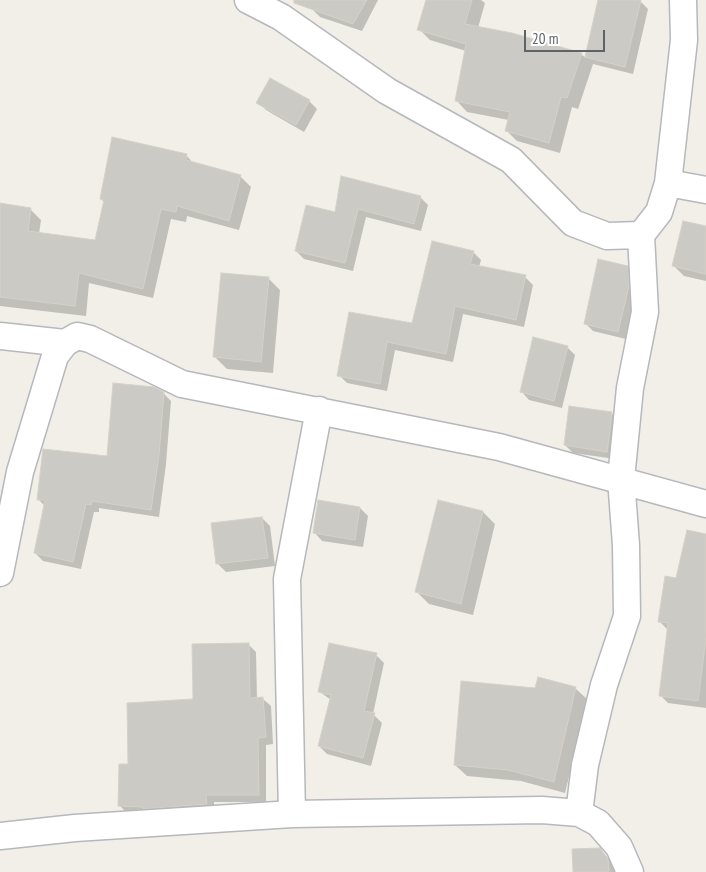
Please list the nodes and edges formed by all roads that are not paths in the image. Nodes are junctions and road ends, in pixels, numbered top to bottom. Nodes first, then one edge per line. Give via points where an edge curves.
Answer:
1 (248, 0) edge
2 (683, 0) edge
3 (668, 183) junction
4 (706, 190) edge
5 (642, 234) junction
6 (0, 336) edge
7 (65, 343) junction
8 (319, 410) junction
9 (621, 479) junction
10 (706, 504) edge
11 (0, 572) edge
12 (579, 813) junction
13 (292, 814) junction
14 (0, 836) edge
15 (630, 872) edge

1 - 5 street via 282,17 386,91 511,160 573,223 607,236
2 - 3 street via 684,40
3 - 4 street
3 - 5 street via 659,212
5 - 9 street via 645,312 630,388
6 - 7 street
7 - 8 street via 77,336 182,384
7 - 11 street via 55,356 20,472
8 - 9 street via 499,447
8 - 13 street via 287,579
9 - 10 street
9 - 12 street via 627,616 604,685 585,765
12 - 13 street via 542,810
12 - 15 street via 598,823 619,847
13 - 14 street

